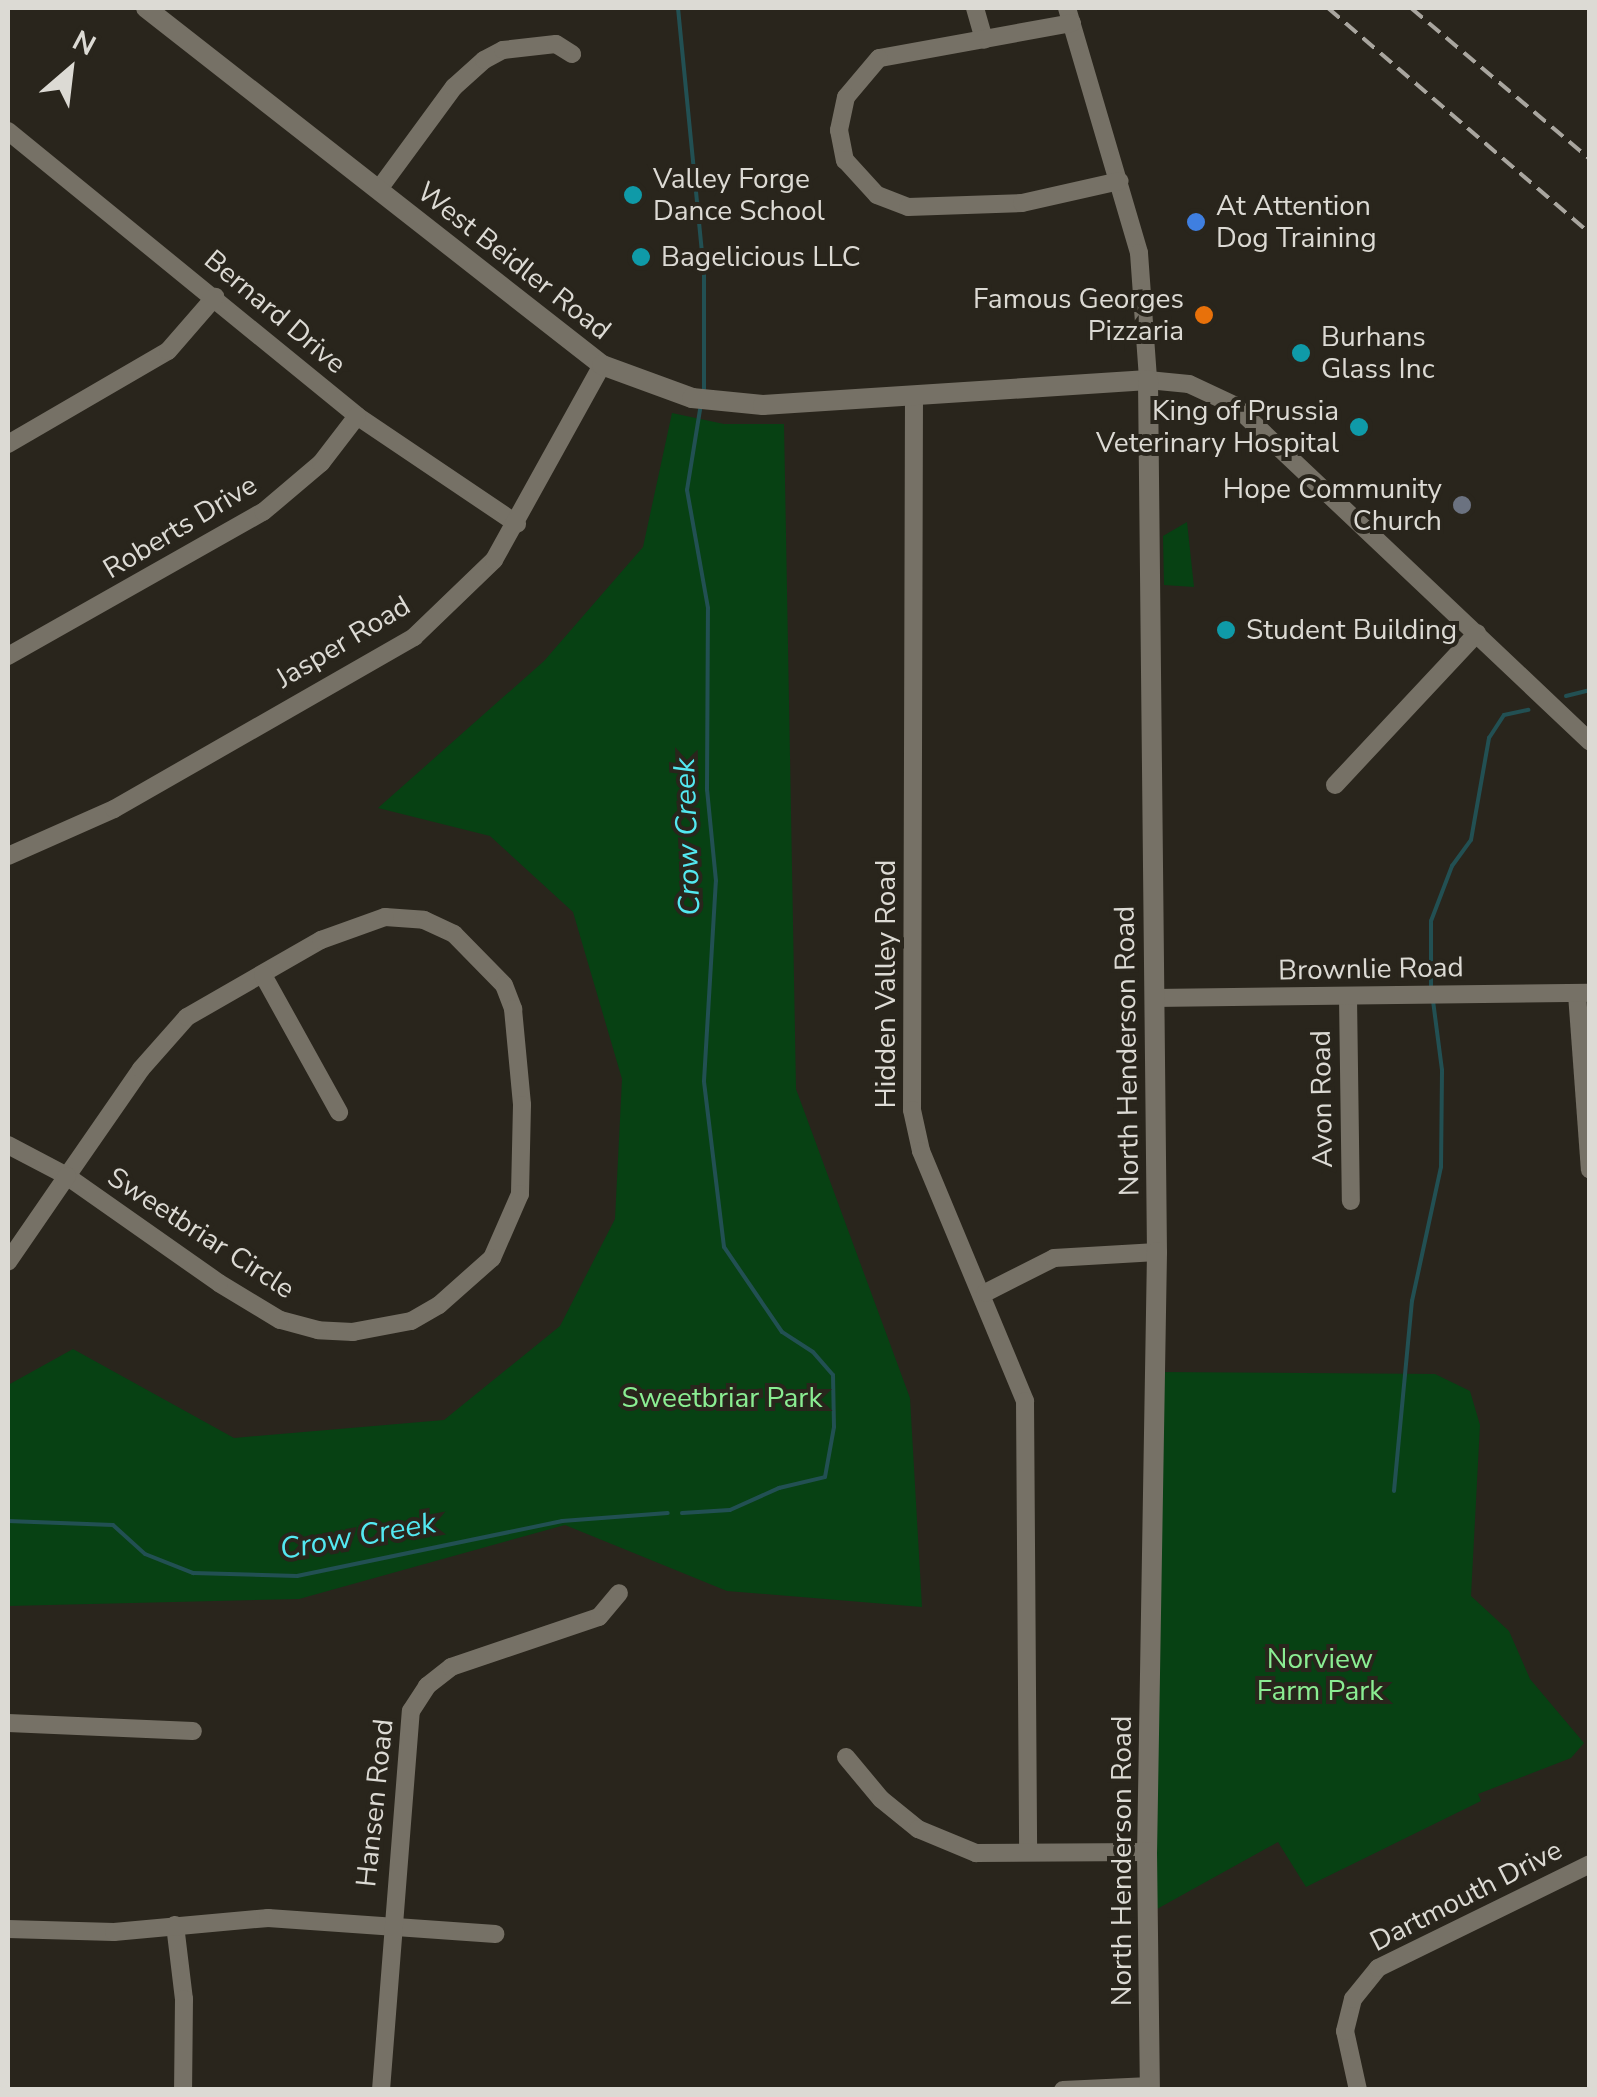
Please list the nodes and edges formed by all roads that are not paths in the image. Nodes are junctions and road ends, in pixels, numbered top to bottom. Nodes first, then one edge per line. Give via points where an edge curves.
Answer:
1 (146, 8) edge
2 (975, 8) edge
3 (1069, 15) edge
4 (984, 40) junction
5 (572, 54) dead end
6 (8, 131) edge
7 (1120, 181) junction
8 (378, 188) junction
9 (215, 298) junction
10 (602, 365) junction
11 (1148, 380) junction
12 (914, 395) junction
13 (357, 416) junction
14 (8, 444) edge
15 (517, 524) junction
16 (1477, 634) junction
17 (8, 656) edge
18 (1590, 742) edge
19 (1335, 786) dead end
20 (8, 856) edge
21 (263, 975) junction
22 (1583, 994) edge
23 (1154, 998) junction
24 (1348, 998) junction
25 (339, 1112) dead end
26 (8, 1145) edge
27 (1590, 1170) edge
28 (67, 1176) junction
29 (1350, 1201) dead end
30 (1156, 1252) junction
31 (8, 1262) edge
32 (985, 1292) junction
33 (619, 1593) dead end
34 (8, 1723) edge
35 (193, 1731) dead end
36 (846, 1757) dead end
37 (1028, 1850) junction
38 (1147, 1852) junction
39 (1590, 1864) edge
40 (175, 1925) junction
41 (392, 1926) junction
42 (8, 1929) edge
43 (496, 1934) dead end
44 (1150, 2088) edge
45 (184, 2090) edge
46 (380, 2090) edge
47 (1064, 2090) edge
48 (1358, 2090) edge

1 - 8 street, West Beidler Road
2 - 4 street
3 - 4 street
3 - 7 street, North Henderson Road
4 - 7 street via 906,48 867,66 846,98 839,130 845,160 864,184 908,207 1022,203
5 - 8 street via 556,44 503,50 484,60 454,86
6 - 9 street, Bernard Drive
7 - 11 street, North Henderson Road via 1139,252
8 - 10 street, West Beidler Road
9 - 13 street, Bernard Drive
9 - 14 street via 168,350
10 - 12 street, West Beidler Road via 714,402
10 - 15 street, Jasper Road
11 - 12 street, West Beidler Road
11 - 16 street via 1189,384 1234,405
11 - 23 street, North Henderson Road
12 - 32 street, Hidden Valley Road via 912,1110 921,1151
13 - 15 street, Bernard Drive
13 - 17 street, Roberts Drive via 321,463 263,512
15 - 20 street, Jasper Road via 468,591 414,637 114,809
16 - 18 street
16 - 19 street
21 - 25 street
21 - 28 street, Sweetbriar Circle via 189,1016 162,1042
21 - 28 street, Sweetbriar Circle via 320,940 385,918 424,920 454,934 504,985 513,1009 524,1145 515,1210 488,1262 411,1321 353,1332 310,1328 280,1320 219,1284
22 - 24 street, Brownlie Road
22 - 27 street
23 - 24 street, Brownlie Road
23 - 30 street, North Henderson Road
24 - 29 street, Avon Road
26 - 28 street
28 - 31 street
30 - 32 street via 1054,1258
30 - 38 street, North Henderson Road
32 - 37 street, Hidden Valley Road via 1020,1376 1027,1416
33 - 41 street, Hansen Road via 599,1617 464,1660 418,1698 404,1741
34 - 35 street
36 - 37 street via 880,1799 918,1829 976,1853
37 - 38 street
38 - 44 street, North Henderson Road
39 - 48 street, Dartmouth Drive via 1378,1968 1353,1999 1345,2031
40 - 41 street via 250,1918
40 - 42 street via 114,1932
40 - 45 street via 186,2026
41 - 43 street
41 - 46 street, Hansen Road
44 - 47 street

